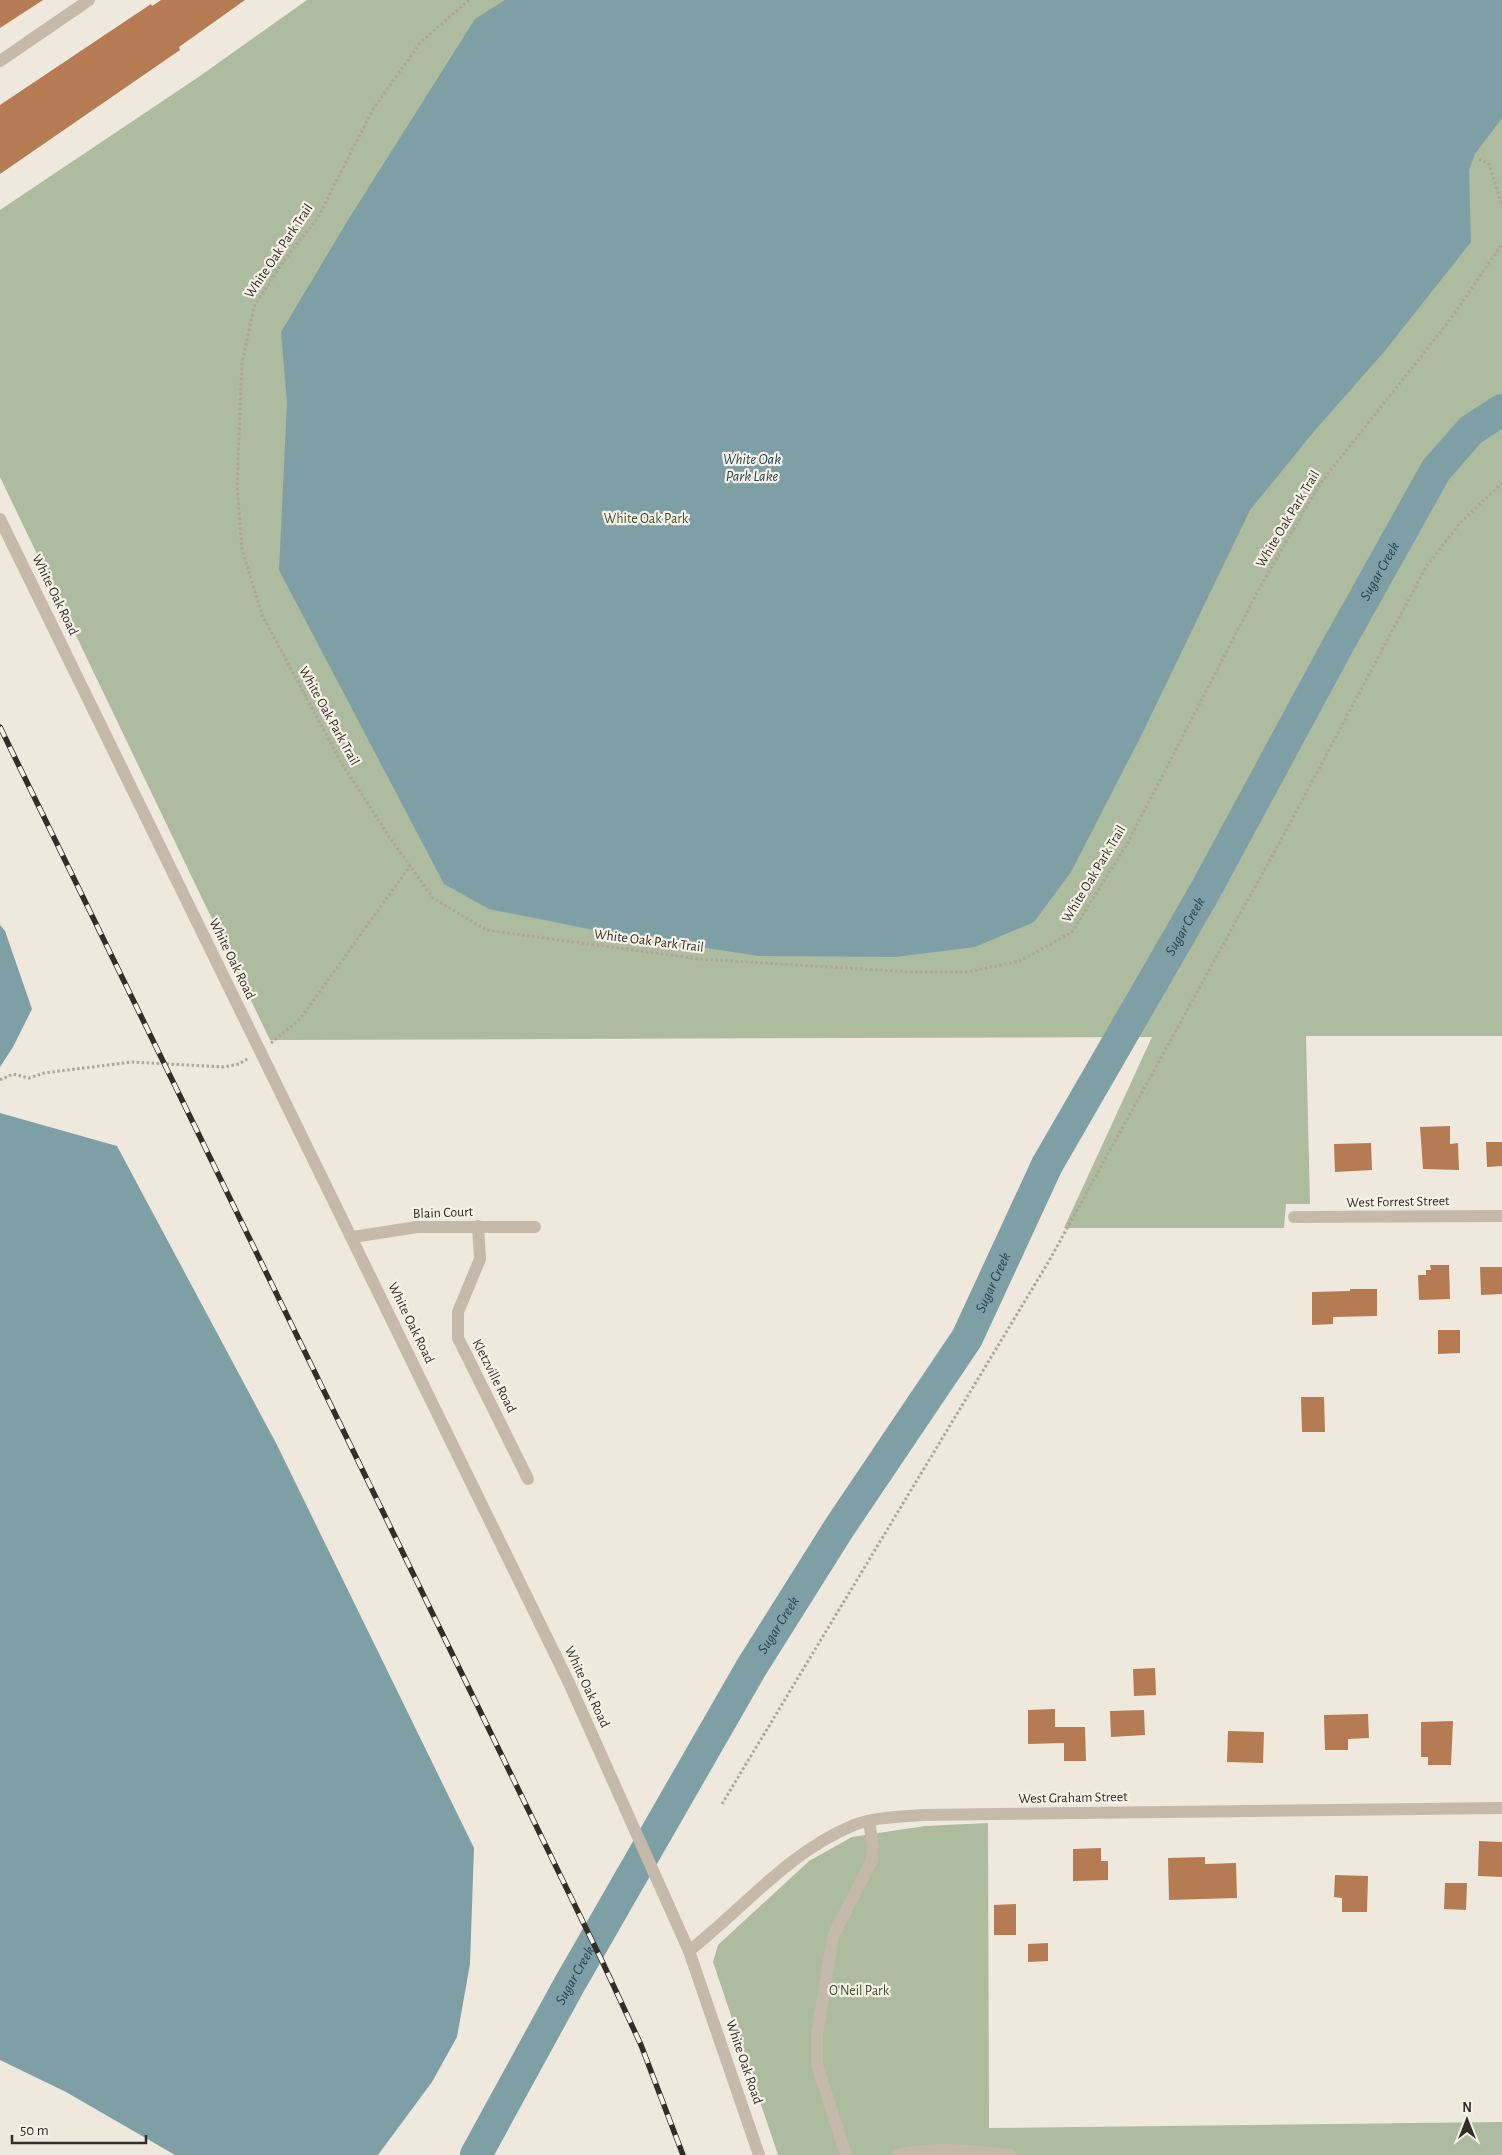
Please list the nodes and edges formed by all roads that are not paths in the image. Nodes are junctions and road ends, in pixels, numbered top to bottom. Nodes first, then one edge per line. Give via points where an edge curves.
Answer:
1 (89, 0) edge
2 (0, 61) edge
3 (0, 519) edge
4 (1502, 1216) edge
5 (1294, 1218) dead end
6 (478, 1226) junction
7 (535, 1227) dead end
8 (353, 1237) junction
9 (528, 1479) dead end
10 (1502, 1808) edge
11 (869, 1821) junction
12 (689, 1950) junction
13 (759, 2155) edge
14 (846, 2155) edge
15 (897, 2155) edge
16 (1010, 2155) edge

1 - 2 street
3 - 8 street, White Oak Road
4 - 5 street, West Forrest Street
6 - 7 street, Blain Court
6 - 8 street, Blain Court via 417,1227
6 - 9 street, Kletzville Road via 480,1259 458,1312 458,1338
8 - 12 street, White Oak Road via 570,1683
10 - 11 street, West Graham Street via 922,1815
11 - 12 street, West Graham Street via 817,1843 792,1860 724,1924
11 - 14 street via 872,1860 833,1936 817,2034 817,2065
12 - 13 street, White Oak Road
15 - 16 street via 931,2149

